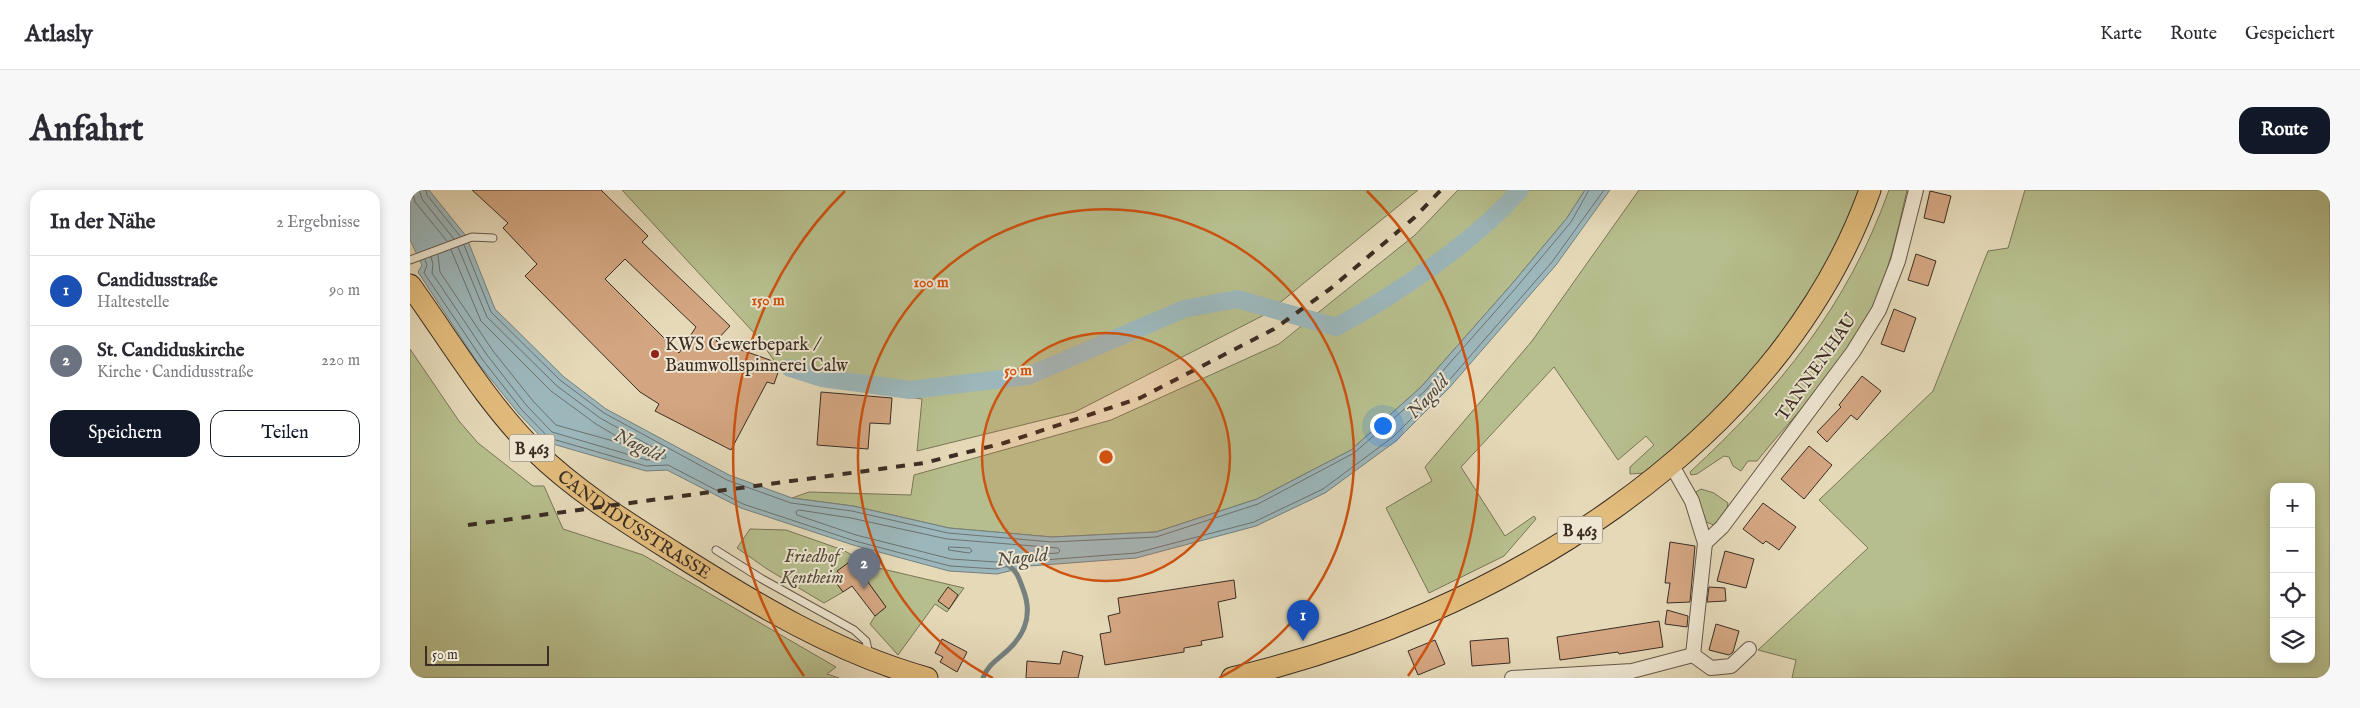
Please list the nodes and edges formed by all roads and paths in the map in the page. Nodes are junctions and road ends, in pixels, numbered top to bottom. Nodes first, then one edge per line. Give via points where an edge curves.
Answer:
1 (1870, 190) edge
2 (1916, 190) edge
3 (493, 238) dead end
4 (412, 259) edge
5 (410, 286) edge
6 (1671, 464) junction
7 (1705, 543) junction
8 (716, 550) dead end
9 (1749, 649) dead end
10 (1693, 656) junction
11 (870, 659) junction
12 (905, 675) edge
13 (927, 678) edge
14 (1232, 678) edge
15 (1512, 678) edge

1 - 6 main road, B 463 via 1840,261 1788,344 1720,419
2 - 7 street, TANNENHAU via 1898,261 1879,310 1853,352 1722,527
3 - 4 lane via 472,237
5 - 11 main road, CANDIDUSSTRASSE / B 463 via 486,395 557,471 642,532 759,604
6 - 7 street via 1692,501
6 - 14 main road, B 463 via 1575,534 1479,588 1349,645
7 - 10 street
8 - 11 lane via 854,630 866,641
9 - 10 street via 1731,666 1711,668
10 - 15 street via 1632,671
11 - 12 main road, CANDIDUSSTRASSE / B 463
12 - 13 main road, CANDIDUSSTRASSE / B 463

